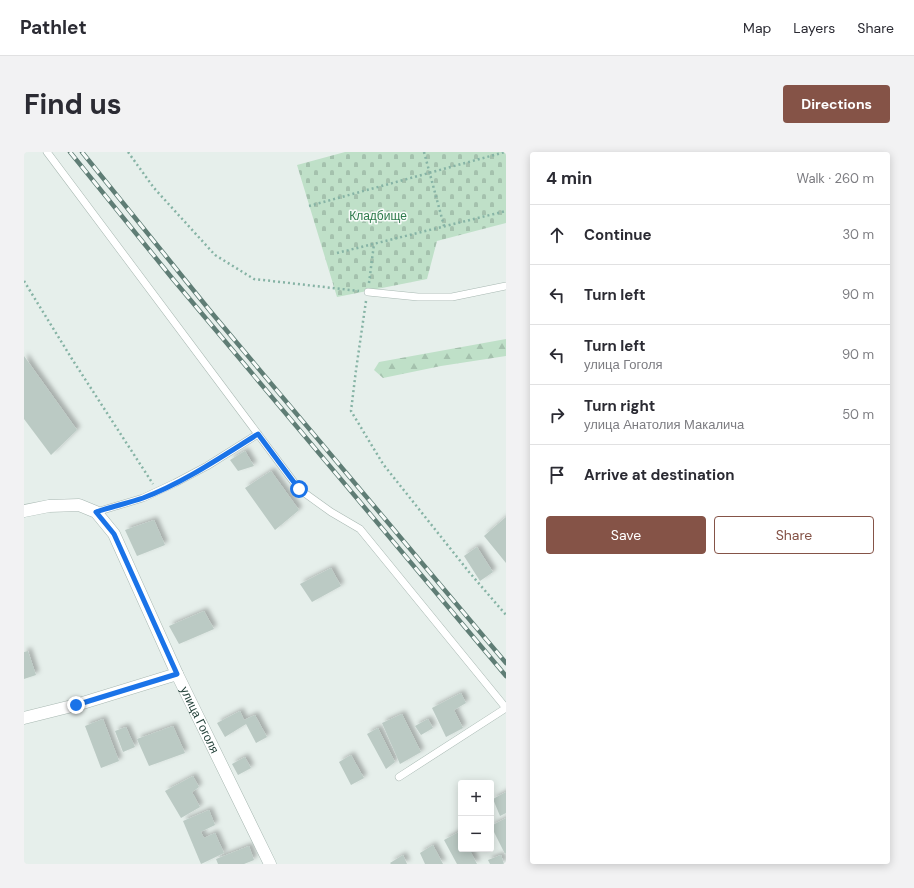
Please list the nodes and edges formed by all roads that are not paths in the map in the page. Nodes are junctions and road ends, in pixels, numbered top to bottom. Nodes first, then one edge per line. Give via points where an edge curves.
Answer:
1 (47, 152) edge
2 (506, 286) edge
3 (368, 292) road end
4 (258, 434) junction
5 (24, 511) edge
6 (96, 512) junction
7 (177, 674) junction
8 (506, 708) edge
9 (24, 718) edge
10 (399, 777) dead end
11 (270, 864) edge

1 - 4 lane
2 - 3 lane via 452,297 418,297
4 - 6 lane via 207,466 158,491
4 - 8 lane via 299,489 360,529
5 - 6 street via 49,506 78,505
6 - 7 street, улица Гоголя via 114,534
7 - 9 street
7 - 11 street, улица Гоголя
8 - 10 lane

